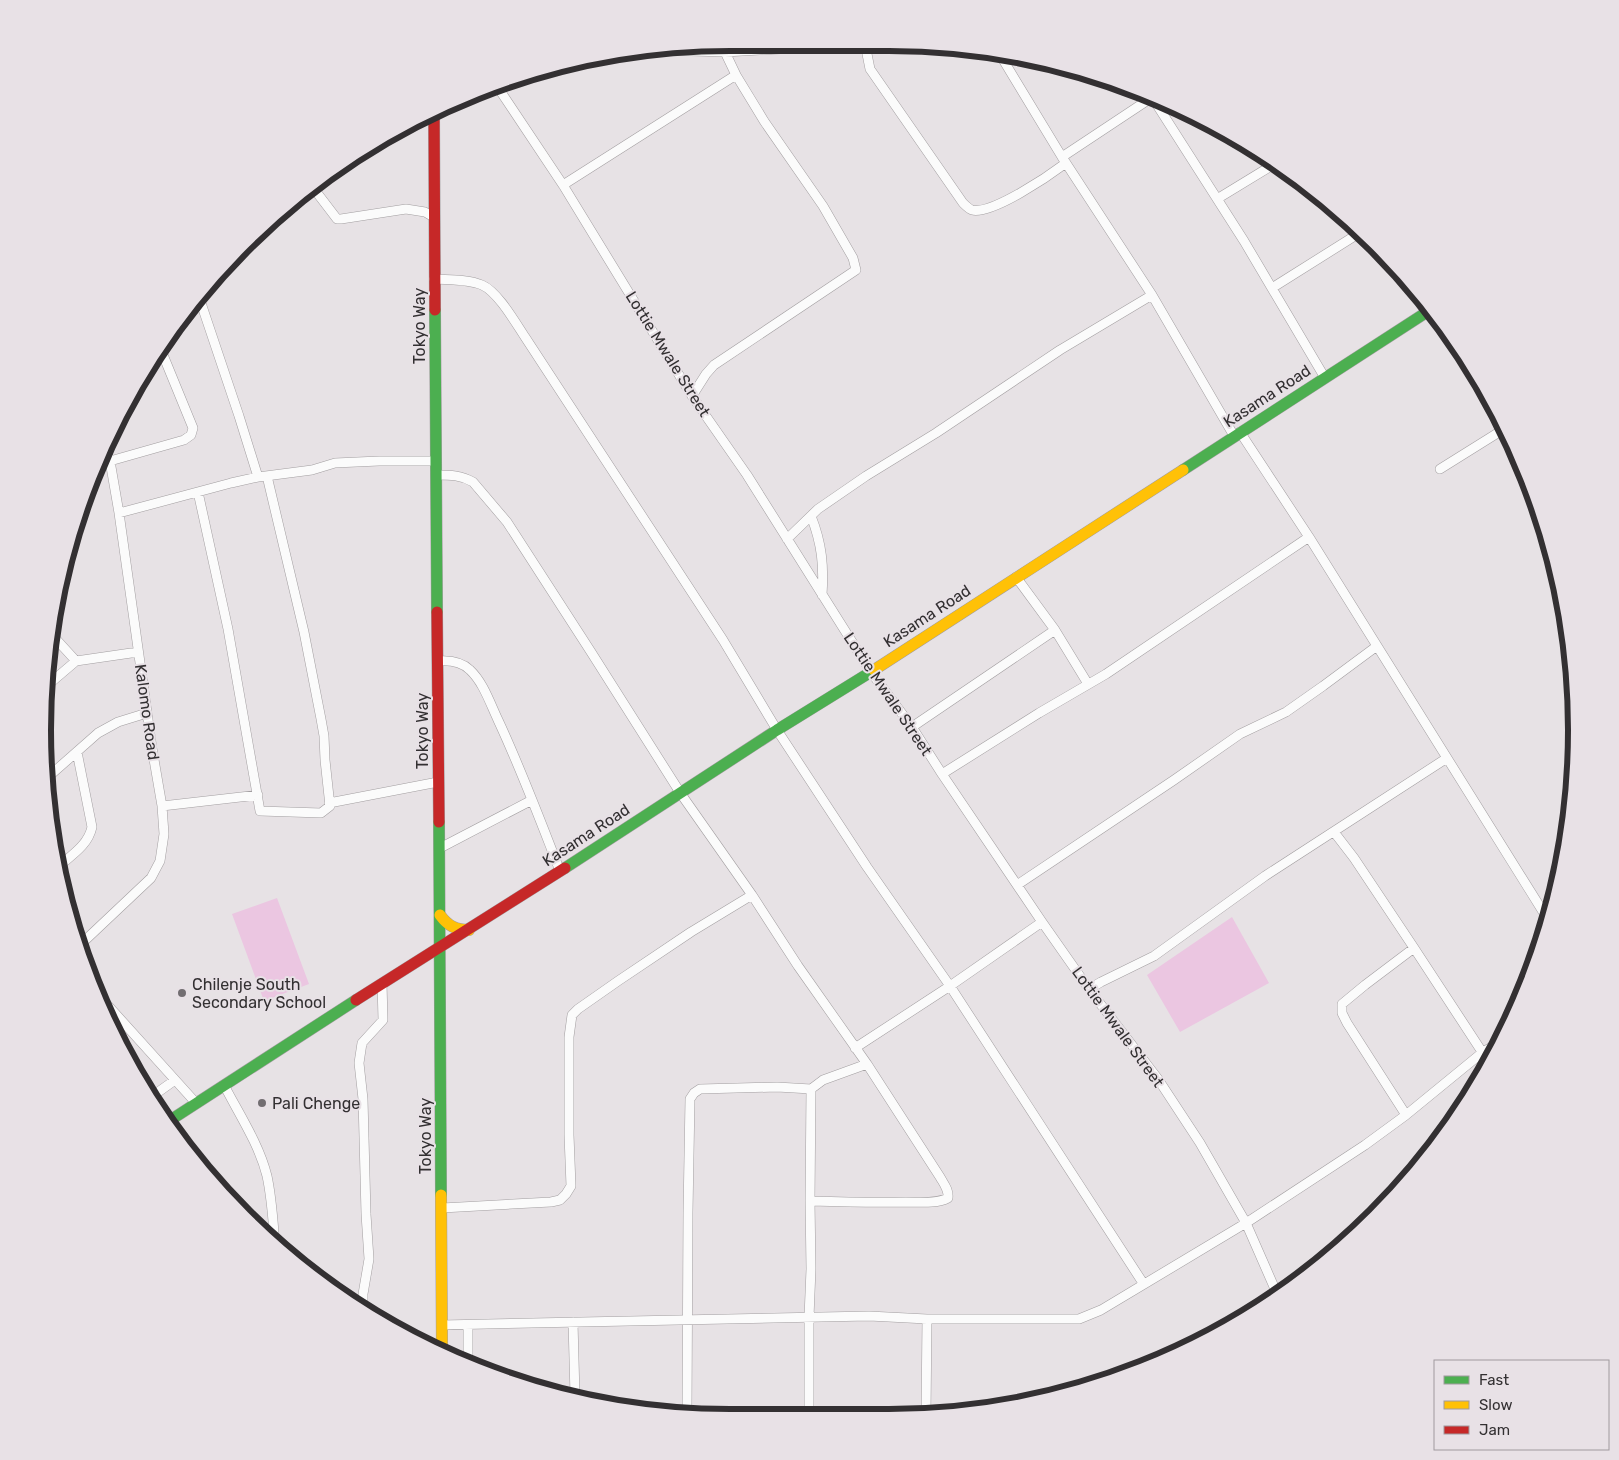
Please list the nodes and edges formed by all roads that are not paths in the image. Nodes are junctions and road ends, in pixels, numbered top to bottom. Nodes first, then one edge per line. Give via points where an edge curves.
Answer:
1 (742, 51) edge
2 (866, 51) edge
3 (716, 52) edge
4 (725, 52) junction
5 (1004, 61) edge
6 (736, 75) junction
7 (501, 91) edge
8 (1145, 102) edge
9 (1161, 108) edge
10 (434, 119) edge
11 (1064, 160) junction
12 (1268, 168) edge
13 (563, 185) junction
14 (317, 192) edge
15 (1218, 199) junction
16 (435, 218) junction
17 (1354, 236) edge
18 (434, 279) junction
19 (1272, 288) junction
20 (1152, 295) junction
21 (202, 305) edge
22 (1424, 314) edge
23 (164, 357) edge
24 (1325, 378) junction
25 (692, 396) junction
26 (1499, 432) edge
27 (1237, 434) junction
28 (109, 457) edge
29 (110, 461) junction
30 (436, 461) junction
31 (106, 463) edge
32 (1440, 469) dead end
33 (437, 475) junction
34 (263, 477) junction
35 (198, 492) junction
36 (119, 513) junction
37 (811, 516) junction
38 (1309, 538) junction
39 (787, 539) junction
40 (1016, 577) junction
41 (822, 595) junction
42 (1055, 630) junction
43 (57, 641) edge
44 (1377, 646) junction
45 (138, 652) junction
46 (76, 661) junction
47 (438, 661) junction
48 (871, 672) junction
49 (54, 679) edge
50 (1088, 684) junction
51 (147, 713) junction
52 (912, 727) junction
53 (777, 730) junction
54 (77, 752) junction
55 (1447, 758) junction
56 (53, 773) edge
57 (942, 774) junction
58 (438, 782) junction
59 (681, 794) junction
60 (258, 795) junction
61 (532, 800) junction
62 (329, 803) junction
63 (162, 806) junction
64 (1334, 832) junction
65 (440, 848) junction
66 (64, 862) edge
67 (560, 871) junction
68 (1017, 885) junction
69 (752, 895) junction
70 (1543, 912) edge
71 (440, 915) junction
72 (1042, 922) junction
73 (469, 930) junction
74 (85, 941) edge
75 (441, 947) junction
76 (1414, 948) junction
77 (419, 960) junction
78 (440, 978) junction
79 (382, 983) junction
80 (950, 986) junction
81 (1090, 989) junction
82 (117, 1021) edge
83 (855, 1048) junction
84 (1488, 1049) edge
85 (1483, 1052) junction
86 (1485, 1055) edge
87 (867, 1064) junction
88 (176, 1080) junction
89 (224, 1085) junction
90 (811, 1090) junction
91 (157, 1093) edge
92 (196, 1103) junction
93 (1406, 1115) junction
94 (174, 1118) edge
95 (810, 1201) junction
96 (442, 1208) junction
97 (1246, 1223) junction
98 (274, 1232) edge
99 (1143, 1283) junction
100 (1274, 1288) edge
101 (363, 1300) edge
102 (809, 1317) junction
103 (927, 1319) junction
104 (688, 1321) junction
105 (573, 1322) junction
106 (442, 1325) junction
107 (468, 1325) junction
108 (442, 1344) edge
109 (468, 1356) edge
110 (575, 1391) edge
111 (687, 1407) edge
112 (926, 1407) edge
113 (809, 1409) edge

1 - 4 street
2 - 11 street via 870,69 962,203 971,210 990,206 1028,189
3 - 4 street
4 - 6 street
5 - 11 street
6 - 13 street
6 - 25 street via 823,206 853,258 856,270 714,365
7 - 13 street, Lottie Mwale Street
8 - 11 street
9 - 15 street
10 - 16 street, Tokyo Way
11 - 20 street
12 - 15 street
13 - 25 street, Lottie Mwale Street
14 - 16 street via 341,219 406,209 425,212
15 - 19 street
16 - 18 street, Tokyo Way
17 - 19 street
18 - 30 street, Tokyo Way
18 - 53 street via 465,281 482,285 494,293 723,640
19 - 24 street
20 - 27 street
20 - 37 street via 1060,350 866,476
21 - 34 street
22 - 24 street, Kasama Road
23 - 29 street via 193,428 191,435 184,440
24 - 27 street, Kasama Road
25 - 39 street, Lottie Mwale Street
26 - 32 street
27 - 38 street
27 - 40 street, Kasama Road
28 - 29 street, Kalomo Road
29 - 31 street
29 - 36 street, Kalomo Road
30 - 33 street, Tokyo Way
30 - 34 street via 335,463
33 - 47 street, Tokyo Way
33 - 59 street via 458,476 473,482 507,522
34 - 35 street
34 - 62 street via 304,632 322,728
35 - 36 street
35 - 60 street via 228,629
36 - 45 street, Kalomo Road
37 - 39 street
37 - 41 street via 824,572
38 - 44 street
38 - 50 street
39 - 41 street, Lottie Mwale Street
40 - 42 street
40 - 48 street, Kasama Road
41 - 48 street, Lottie Mwale Street
42 - 50 street
42 - 52 street
43 - 46 street
44 - 55 street
44 - 68 street via 1286,712 1240,734
45 - 46 street
45 - 51 street, Kalomo Road
46 - 49 street
47 - 58 street, Tokyo Way
47 - 61 street via 460,663 470,669 480,683
48 - 52 street, Lottie Mwale Street
48 - 53 street, Kasama Road
50 - 57 street
51 - 54 street via 109,726
51 - 63 street, Kalomo Road
52 - 57 street, Lottie Mwale Street
53 - 59 street, Kasama Road
53 - 80 street via 867,868
54 - 56 street
54 - 66 street via 92,827 85,844
55 - 64 street
55 - 70 street
57 - 68 street, Lottie Mwale Street
58 - 62 street
58 - 65 street, Tokyo Way
59 - 67 street, Kasama Road
59 - 69 street
60 - 62 street via 260,810 321,813 330,806
60 - 63 street
61 - 65 street
61 - 67 street
63 - 74 street, Kalomo Road via 164,834 160,861 151,878
64 - 76 street
64 - 81 street via 1154,956
65 - 71 street, Tokyo Way
67 - 73 street, Kasama Road
68 - 72 street, Lottie Mwale Street
69 - 83 street
69 - 96 street via 691,932 572,1015 569,1037 571,1186 566,1194 551,1202
71 - 73 street via 447,925 457,930
71 - 75 street, Tokyo Way
72 - 80 street
72 - 81 street, Lottie Mwale Street
73 - 75 street, Kasama Road
75 - 77 street, Kasama Road
75 - 78 street, Tokyo Way
76 - 85 street
76 - 93 street via 1342,1004 1346,1023
77 - 78 street via 436,969
77 - 79 street, Kasama Road
78 - 96 street, Tokyo Way
79 - 89 street, Kasama Road
79 - 101 street via 383,1020 362,1043 359,1063 369,1259
80 - 83 street
80 - 99 street
81 - 97 street, Lottie Mwale Street via 1158,1079
82 - 88 street
83 - 87 street
84 - 85 street
85 - 86 street
85 - 93 street
87 - 90 street via 822,1080
87 - 95 street via 940,1177 948,1198 914,1202
88 - 91 street
88 - 92 street
89 - 92 street, Kasama Road
89 - 98 street via 257,1149 266,1175
90 - 95 street
90 - 104 street via 700,1089 690,1099
92 - 94 street, Kasama Road
93 - 97 street
95 - 102 street
96 - 106 street, Tokyo Way
97 - 99 street
97 - 100 street, Lottie Mwale Street
99 - 103 street via 1111,1304 1079,1319
102 - 103 street
102 - 104 street
102 - 113 street
103 - 112 street
104 - 105 street
104 - 111 street
105 - 107 street
105 - 110 street
106 - 107 street
106 - 108 street, Tokyo Way
107 - 109 street

